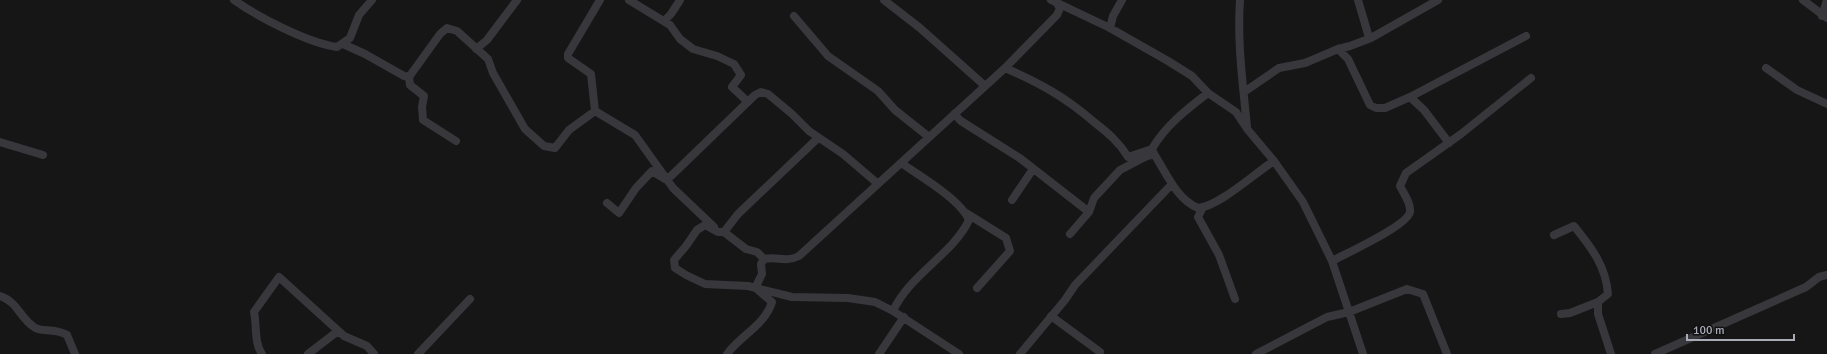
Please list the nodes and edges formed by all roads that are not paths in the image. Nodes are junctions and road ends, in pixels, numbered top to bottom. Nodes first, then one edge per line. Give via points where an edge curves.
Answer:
1 (234, 0) edge
2 (372, 0) edge
3 (517, 0) edge
4 (600, 0) edge
5 (629, 0) edge
6 (680, 0) edge
7 (884, 0) edge
8 (1122, 0) edge
9 (1240, 0) edge
10 (1358, 0) edge
11 (1438, 0) edge
12 (1803, 0) edge
13 (1827, 0) edge
14 (1054, 1) edge
15 (794, 16) dead end
16 (1825, 17) edge
17 (664, 21) junction
18 (1110, 28) junction
19 (1526, 36) dead end
20 (1371, 38) junction
21 (343, 44) junction
22 (1350, 46) junction
23 (476, 49) junction
24 (1338, 49) junction
25 (1348, 59) junction
26 (1005, 68) junction
27 (1766, 68) dead end
28 (408, 77) junction
29 (1531, 78) dead end
30 (984, 86) junction
31 (1244, 92) junction
32 (1208, 93) junction
33 (1410, 97) junction
34 (748, 102) junction
35 (1827, 104) edge
36 (595, 111) junction
37 (954, 114) junction
38 (1248, 130) junction
39 (929, 137) junction
40 (818, 138) junction
41 (456, 141) dead end
42 (0, 142) edge
43 (1449, 143) junction
44 (1153, 152) junction
45 (43, 155) dead end
46 (1274, 161) junction
47 (901, 163) junction
48 (1033, 169) junction
49 (666, 179) junction
50 (877, 183) junction
51 (1172, 184) junction
52 (1012, 200) dead end
53 (607, 203) dead end
54 (1192, 205) junction
55 (1203, 207) junction
56 (1089, 212) junction
57 (966, 213) junction
58 (1198, 217) junction
59 (721, 232) junction
60 (1070, 234) dead end
61 (1554, 235) dead end
62 (764, 259) junction
63 (1332, 261) junction
64 (1827, 275) edge
65 (755, 288) junction
66 (977, 288) dead end
67 (0, 296) edge
68 (470, 299) dead end
69 (1235, 299) dead end
70 (1598, 302) junction
71 (893, 311) junction
72 (1349, 312) junction
73 (1561, 314) dead end
74 (1051, 316) junction
75 (904, 317) junction
76 (338, 331) junction
77 (1100, 352) dead end
78 (75, 354) edge
79 (262, 354) edge
80 (308, 354) edge
81 (374, 354) edge
82 (418, 354) edge
83 (727, 354) edge
84 (879, 354) edge
85 (959, 354) edge
86 (1020, 354) edge
87 (1256, 354) edge
88 (1363, 354) edge
89 (1447, 354) edge
90 (1611, 354) edge
91 (1655, 354) edge

1 - 21 street via 254,14 303,36 329,46 337,47
2 - 21 street via 360,15 350,38
3 - 23 street via 487,40
4 - 36 street via 568,54 568,58 591,74
5 - 17 street
6 - 17 street
7 - 30 street via 920,28
8 - 18 street
9 - 31 street via 1241,75
10 - 20 street
11 - 20 street
12 - 16 street
13 - 16 street
14 - 18 street
14 - 26 street via 1060,8 1057,15
15 - 39 street via 828,56 878,91 895,110
17 - 34 street via 693,50 717,56 734,64 741,75 732,87
18 - 32 street via 1192,76
19 - 33 street
20 - 22 street
21 - 28 street
22 - 24 street
22 - 25 street
23 - 28 street via 457,31 447,28
23 - 36 street via 488,59 493,73 525,128 544,146 555,148 569,130
24 - 25 street
24 - 31 street via 1305,63 1279,68
25 - 33 street via 1370,105 1385,108
26 - 30 street
26 - 44 street via 1060,95 1120,142 1128,157 1143,151
27 - 35 street via 1797,90
28 - 41 street via 410,85 424,96 423,120
29 - 43 street
30 - 37 street
31 - 38 street
32 - 38 street via 1236,112
32 - 44 street via 1168,127 1157,139
33 - 43 street via 1424,110
34 - 40 street via 761,92 768,94
34 - 49 street
36 - 49 street via 635,135
37 - 39 street
37 - 48 street
38 - 46 street
39 - 47 street
40 - 50 street via 843,154
40 - 59 street
42 - 45 street
43 - 63 street via 1406,173 1400,186 1410,207 1406,218 1383,234
44 - 51 street
44 - 56 street via 1120,170 1094,198
46 - 55 street via 1243,184
46 - 63 street via 1303,202
47 - 50 street
47 - 57 street via 957,203
48 - 52 street
48 - 56 street
49 - 53 street via 652,171 636,188 619,213
49 - 59 street via 687,203
50 - 62 street via 799,256 785,260 774,257
51 - 54 street
51 - 74 street via 1075,285
54 - 55 street
54 - 58 street
55 - 58 street
56 - 60 street
57 - 66 street via 1006,238 1010,251
57 - 71 street via 969,220 964,230 899,298
58 - 69 street via 1219,255
59 - 62 street via 746,249 757,252
59 - 65 street via 705,225 700,226 674,260 675,268 705,284
61 - 70 street via 1574,226 1594,250 1607,284 1608,294
62 - 65 street via 761,264 762,274
63 - 72 street
64 - 91 street via 1819,277 1806,287
65 - 71 street via 792,297 848,298 875,302
65 - 83 street via 772,302 769,312 759,324 739,339
67 - 78 street via 19,309 34,327 54,329 67,335
68 - 82 street
70 - 73 street
70 - 90 street via 1598,314
71 - 75 street
72 - 87 street via 1327,317
72 - 88 street
72 - 89 street via 1407,289 1423,294
74 - 77 street
74 - 86 street
75 - 84 street
75 - 85 street
76 - 79 street via 279,277 254,312 256,339
76 - 80 street
76 - 81 street via 367,346

